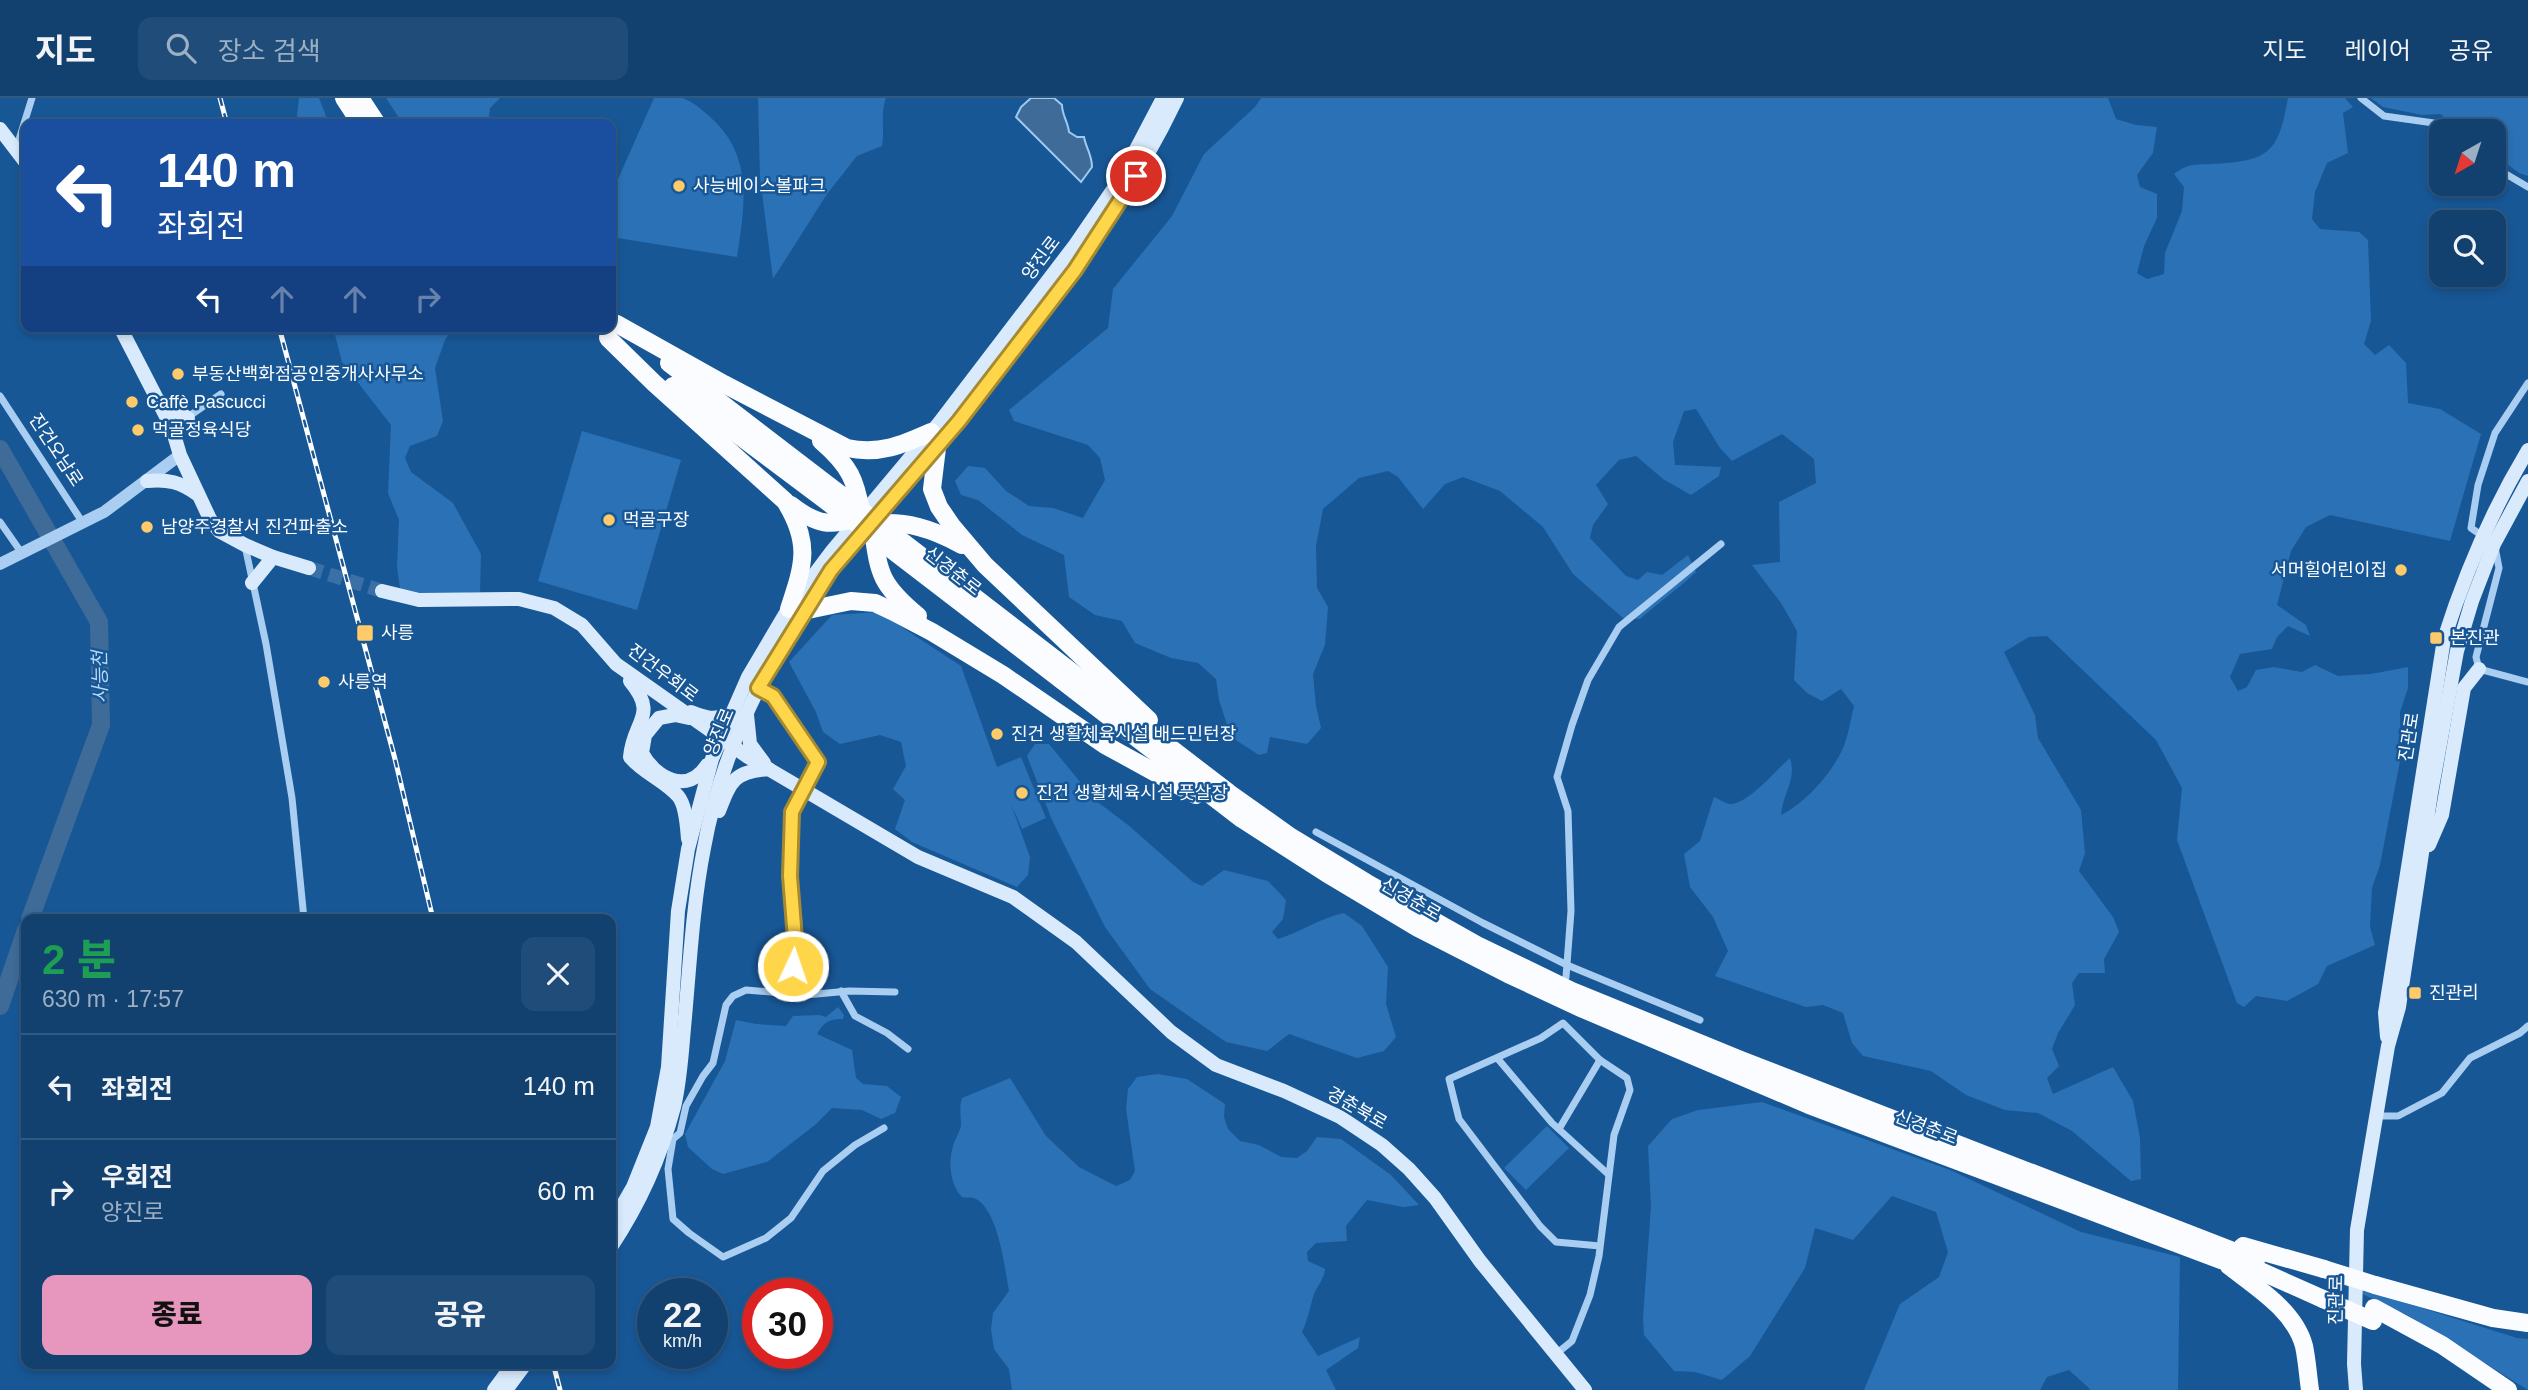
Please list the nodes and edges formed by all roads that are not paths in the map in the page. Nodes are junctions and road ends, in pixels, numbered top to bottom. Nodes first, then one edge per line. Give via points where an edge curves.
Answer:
1 (32, 98) edge
2 (344, 98) edge
3 (360, 98) edge
4 (1163, 98) edge
5 (1177, 98) edge
6 (2361, 98) edge
7 (25, 119) edge
8 (358, 119) edge
9 (374, 119) edge
10 (2429, 122) edge
11 (0, 129) edge
12 (21, 133) edge
13 (0, 140) edge
14 (16, 149) junction
15 (21, 156) edge
16 (2506, 174) edge
17 (2528, 187) edge
18 (616, 331) edge
19 (123, 333) edge
20 (613, 333) edge
21 (616, 333) edge
22 (2528, 383) edge
23 (221, 394) dead end
24 (0, 396) edge
25 (157, 400) junction
26 (188, 418) junction
27 (172, 428) junction
28 (808, 430) junction
29 (934, 440) junction
30 (2528, 450) edge
31 (180, 455) junction
32 (147, 481) junction
33 (2528, 481) edge
34 (197, 494) junction
35 (785, 500) junction
36 (867, 520) junction
37 (0, 522) edge
38 (81, 524) junction
39 (2488, 540) junction
40 (891, 541) junction
41 (1721, 544) dead end
42 (245, 545) junction
43 (25, 550) junction
44 (971, 550) junction
45 (273, 557) junction
46 (0, 564) edge
47 (309, 568) tunnel mouth
48 (252, 583) junction
49 (382, 591) tunnel mouth
50 (796, 610) junction
51 (958, 648) junction
52 (616, 664) junction
53 (2479, 669) junction
54 (2528, 682) edge
55 (758, 688) junction
56 (667, 702) junction
57 (747, 713) junction
58 (729, 715) junction
59 (691, 718) junction
60 (725, 742) junction
61 (712, 759) junction
62 (769, 769) junction
63 (805, 790) junction
64 (1229, 793) junction
65 (1242, 820) junction
66 (1316, 832) dead end
67 (707, 834) junction
68 (688, 849) junction
69 (2421, 862) junction
70 (304, 914) edge
71 (1054, 925) joint
72 (1567, 965) junction
73 (1566, 977) dead end
74 (790, 992) junction
75 (841, 992) junction
76 (895, 992) dead end
77 (1564, 1013) dead end
78 (1700, 1020) dead end
79 (1563, 1023) junction
80 (2528, 1026) edge
81 (2388, 1046) junction
82 (908, 1049) dead end
83 (1498, 1059) junction
84 (1600, 1059) junction
85 (2375, 1116) junction
86 (884, 1128) dead end
87 (1559, 1129) junction
88 (654, 1163) junction
89 (668, 1171) junction
90 (1608, 1174) junction
91 (616, 1218) edge
92 (2192, 1234) junction
93 (616, 1238) edge
94 (1600, 1246) junction
95 (2221, 1260) junction
96 (2324, 1293) junction
97 (2374, 1315) junction
98 (2528, 1323) edge
99 (1556, 1354) junction
100 (509, 1369) edge
101 (522, 1369) edge
102 (494, 1390) edge
103 (506, 1390) edge
104 (1586, 1390) edge
105 (2310, 1390) edge
106 (2356, 1390) edge
107 (2488, 1390) edge
108 (2508, 1390) edge

1 - 7 street
2 - 8 highway
3 - 9 highway
4 - 29 main road, 양진로 via 1121,178
5 - 29 main road, 양진로 via 1124,197 1075,270
6 - 10 street via 2384,116
11 - 14 main road
12 - 14 street
13 - 14 street
14 - 15 main road
16 - 17 street
18 - 28 highway
19 - 25 main road
20 - 35 highway via 654,383
21 - 40 highway, 신경춘로, bridge
22 - 39 street via 2496,433 2478,485 2471,527
23 - 26 street
24 - 38 street, 진건오남로
25 - 26 main road
25 - 27 main road
26 - 27 street
27 - 31 main road
28 - 29 highway via 863,452
28 - 36 highway via 849,470
29 - 36 main road, 양진로
29 - 44 highway via 932,489 939,507
30 - 39 main road, 진관로 via 2506,487
31 - 32 street
31 - 34 main road
32 - 34 main road via 180,482
32 - 38 street
33 - 39 main road, 진관로
34 - 42 main road via 219,531
35 - 36 highway via 823,524
35 - 50 highway via 803,541
36 - 44 highway via 920,526
36 - 50 main road, 양진로
36 - 51 highway via 887,588
37 - 43 street
38 - 43 street
39 - 53 street via 2499,568 2476,657
39 - 69 main road, 진관로 via 2457,651
39 - 81 main road, 진관로 via 2462,583 2444,639 2385,1013
40 - 64 highway, 신경춘로
40 - 65 highway, 신경춘로
41 - 72 street via 1619,627 1584,691 1558,777 1568,811 1571,911
42 - 45 main road
42 - 48 street
43 - 46 street
44 - 64 highway
45 - 47 main road
45 - 48 main road
48 - 70 street via 292,798
49 - 52 main road, 진건우회로 via 419,600 519,599 554,608 582,625
50 - 51 highway via 851,601 875,603
50 - 55 main road, 양진로
50 - 58 main road, 양진로 via 748,677
51 - 65 highway via 1105,744
52 - 56 main road, 진건우회로
52 - 68 main road via 644,697 644,715 630,757 679,797
53 - 54 street
53 - 69 main road via 2464,688 2442,815
55 - 57 main road, 양진로
55 - 63 street via 773,696 818,762
56 - 58 main road via 708,719
56 - 59 main road, 진건우회로
57 - 60 main road, 양진로
57 - 62 main road via 750,744
58 - 60 main road, 양진로
59 - 60 main road, 진건우회로
59 - 61 main road via 659,718 645,736 646,759 668,778 689,782 701,775
60 - 61 main road, 양진로
60 - 62 main road, 진건우회로
60 - 67 main road, 양진로
61 - 68 main road, 양진로
62 - 63 main road, 진건우회로
62 - 67 main road via 737,777
63 - 71 main road, 진건우회로 via 918,857 1013,897
63 - 74 street via 792,812 790,876 795,939
64 - 92 highway, 신경춘로 via 1367,884 1572,991 1832,1097
65 - 95 highway, 신경춘로 via 1418,928 1583,1009 1809,1105
66 - 72 street
67 - 88 main road, 양진로 via 678,1085
68 - 91 main road, 양진로 via 678,911 668,1067 659,1115 634,1187
69 - 81 main road, 진관로 via 2399,1007
71 - 99 main road, 경춘북로 via 1171,1032 1216,1065 1340,1117 1382,1145 1435,1198
72 - 73 street
72 - 78 street
74 - 75 street
74 - 89 street via 746,990 726,1004 713,1063 686,1106 680,1133 673,1139
75 - 76 street
75 - 82 street via 855,1016
77 - 79 street
79 - 83 street
79 - 84 street
80 - 85 street via 2470,1058 2442,1093 2398,1116
81 - 85 main road, 진관로
83 - 87 street
83 - 94 street via 1449,1079 1459,1119 1556,1242
84 - 87 street
84 - 90 street via 1627,1078 1630,1090 1614,1135
85 - 106 main road, 진관로 via 2357,1230
86 - 89 street via 823,1171 791,1218 766,1238 723,1257 673,1219
87 - 90 street
88 - 89 street
88 - 93 main road, 양진로
90 - 94 street
92 - 96 highway
92 - 98 highway, bridge via 2493,1318
94 - 99 street via 1590,1295 1572,1341
95 - 96 highway, 신경춘로
95 - 105 highway via 2272,1298 2289,1319 2304,1343
96 - 97 highway, bridge
97 - 107 highway
97 - 108 highway via 2442,1345
99 - 104 main road, 경춘북로
100 - 102 main road
101 - 103 main road

